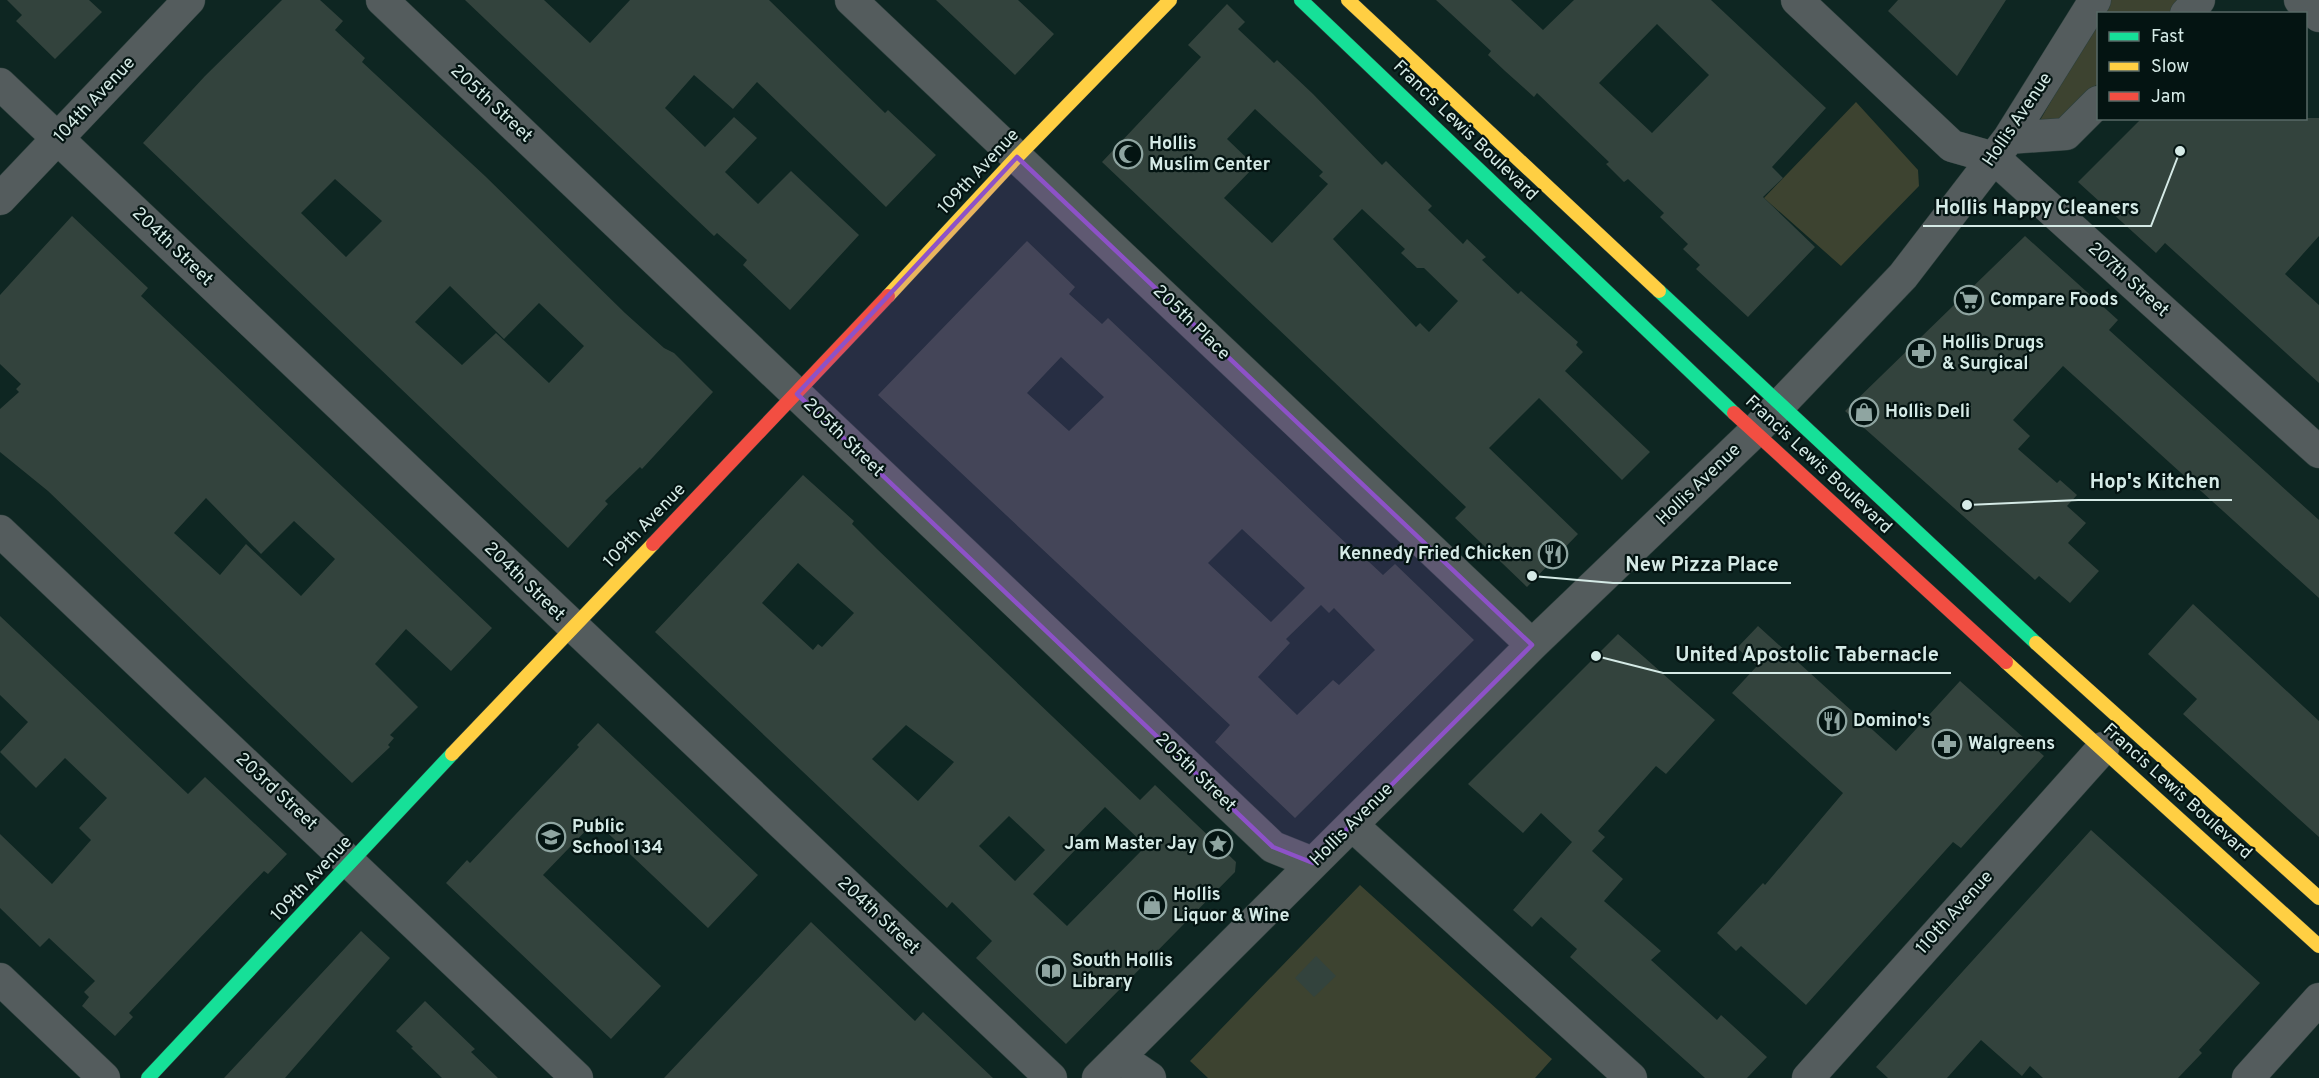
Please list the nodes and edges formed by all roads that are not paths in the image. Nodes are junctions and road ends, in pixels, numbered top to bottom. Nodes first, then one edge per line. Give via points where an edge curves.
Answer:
1 (189, 0) edge
2 (381, 0) edge
3 (851, 0) edge
4 (1170, 0) edge
5 (1302, 0) edge
6 (1348, 0) edge
7 (1797, 0) edge
8 (2095, 0) edge
9 (2199, 0) edge
10 (2188, 12) edge
11 (0, 84) edge
12 (2097, 103) edge
13 (58, 139) junction
14 (2001, 148) junction
15 (1017, 157) junction
16 (0, 199) edge
17 (796, 394) junction
18 (1780, 404) junction
19 (1754, 432) junction
20 (2319, 452) edge
21 (0, 531) edge
22 (572, 628) junction
23 (1532, 645) junction
24 (2103, 748) junction
25 (1352, 825) junction
26 (1313, 863) junction
27 (351, 864) junction
28 (2319, 898) edge
29 (2319, 946) edge
30 (0, 979) edge
31 (2319, 999) edge
32 (1108, 1067) edge
33 (104, 1078) edge
34 (148, 1078) edge
35 (577, 1078) edge
36 (1051, 1078) edge
37 (1150, 1078) edge
38 (1631, 1078) edge
39 (1808, 1078) edge
40 (2248, 1078) edge

1 - 13 street, 104th Avenue
2 - 17 street, 205th Street
3 - 15 street, 205th Place
4 - 15 main road, 109th Avenue
5 - 19 main road, Francis Lewis Boulevard
6 - 18 main road, Francis Lewis Boulevard
7 - 14 street, 207th Street via 1952,146
8 - 14 street, Hollis Avenue
9 - 10 street
11 - 13 street, 204th Street
12 - 14 street via 2066,134
13 - 16 street, 104th Avenue
13 - 22 street, 204th Street
14 - 18 street, Hollis Avenue via 1903,276
14 - 20 street, 207th Street
15 - 17 main road, 109th Avenue
15 - 23 street, 205th Place
17 - 22 main road, 109th Avenue
17 - 26 street, 205th Street via 1273,847
18 - 19 street, Hollis Avenue
18 - 28 main road, Francis Lewis Boulevard via 1991,602
19 - 23 street, Hollis Avenue
19 - 24 main road, Francis Lewis Boulevard
21 - 27 street, 203rd Street
22 - 27 main road, 109th Avenue
22 - 36 street, 204th Street
23 - 25 street, Hollis Avenue
24 - 29 main road, Francis Lewis Boulevard
24 - 39 street, 110th Avenue
25 - 26 street, Hollis Avenue
25 - 38 street
26 - 32 street, Hollis Avenue
27 - 34 main road, 109th Avenue
27 - 35 street, 203rd Street
30 - 33 street
31 - 40 street
32 - 37 street

